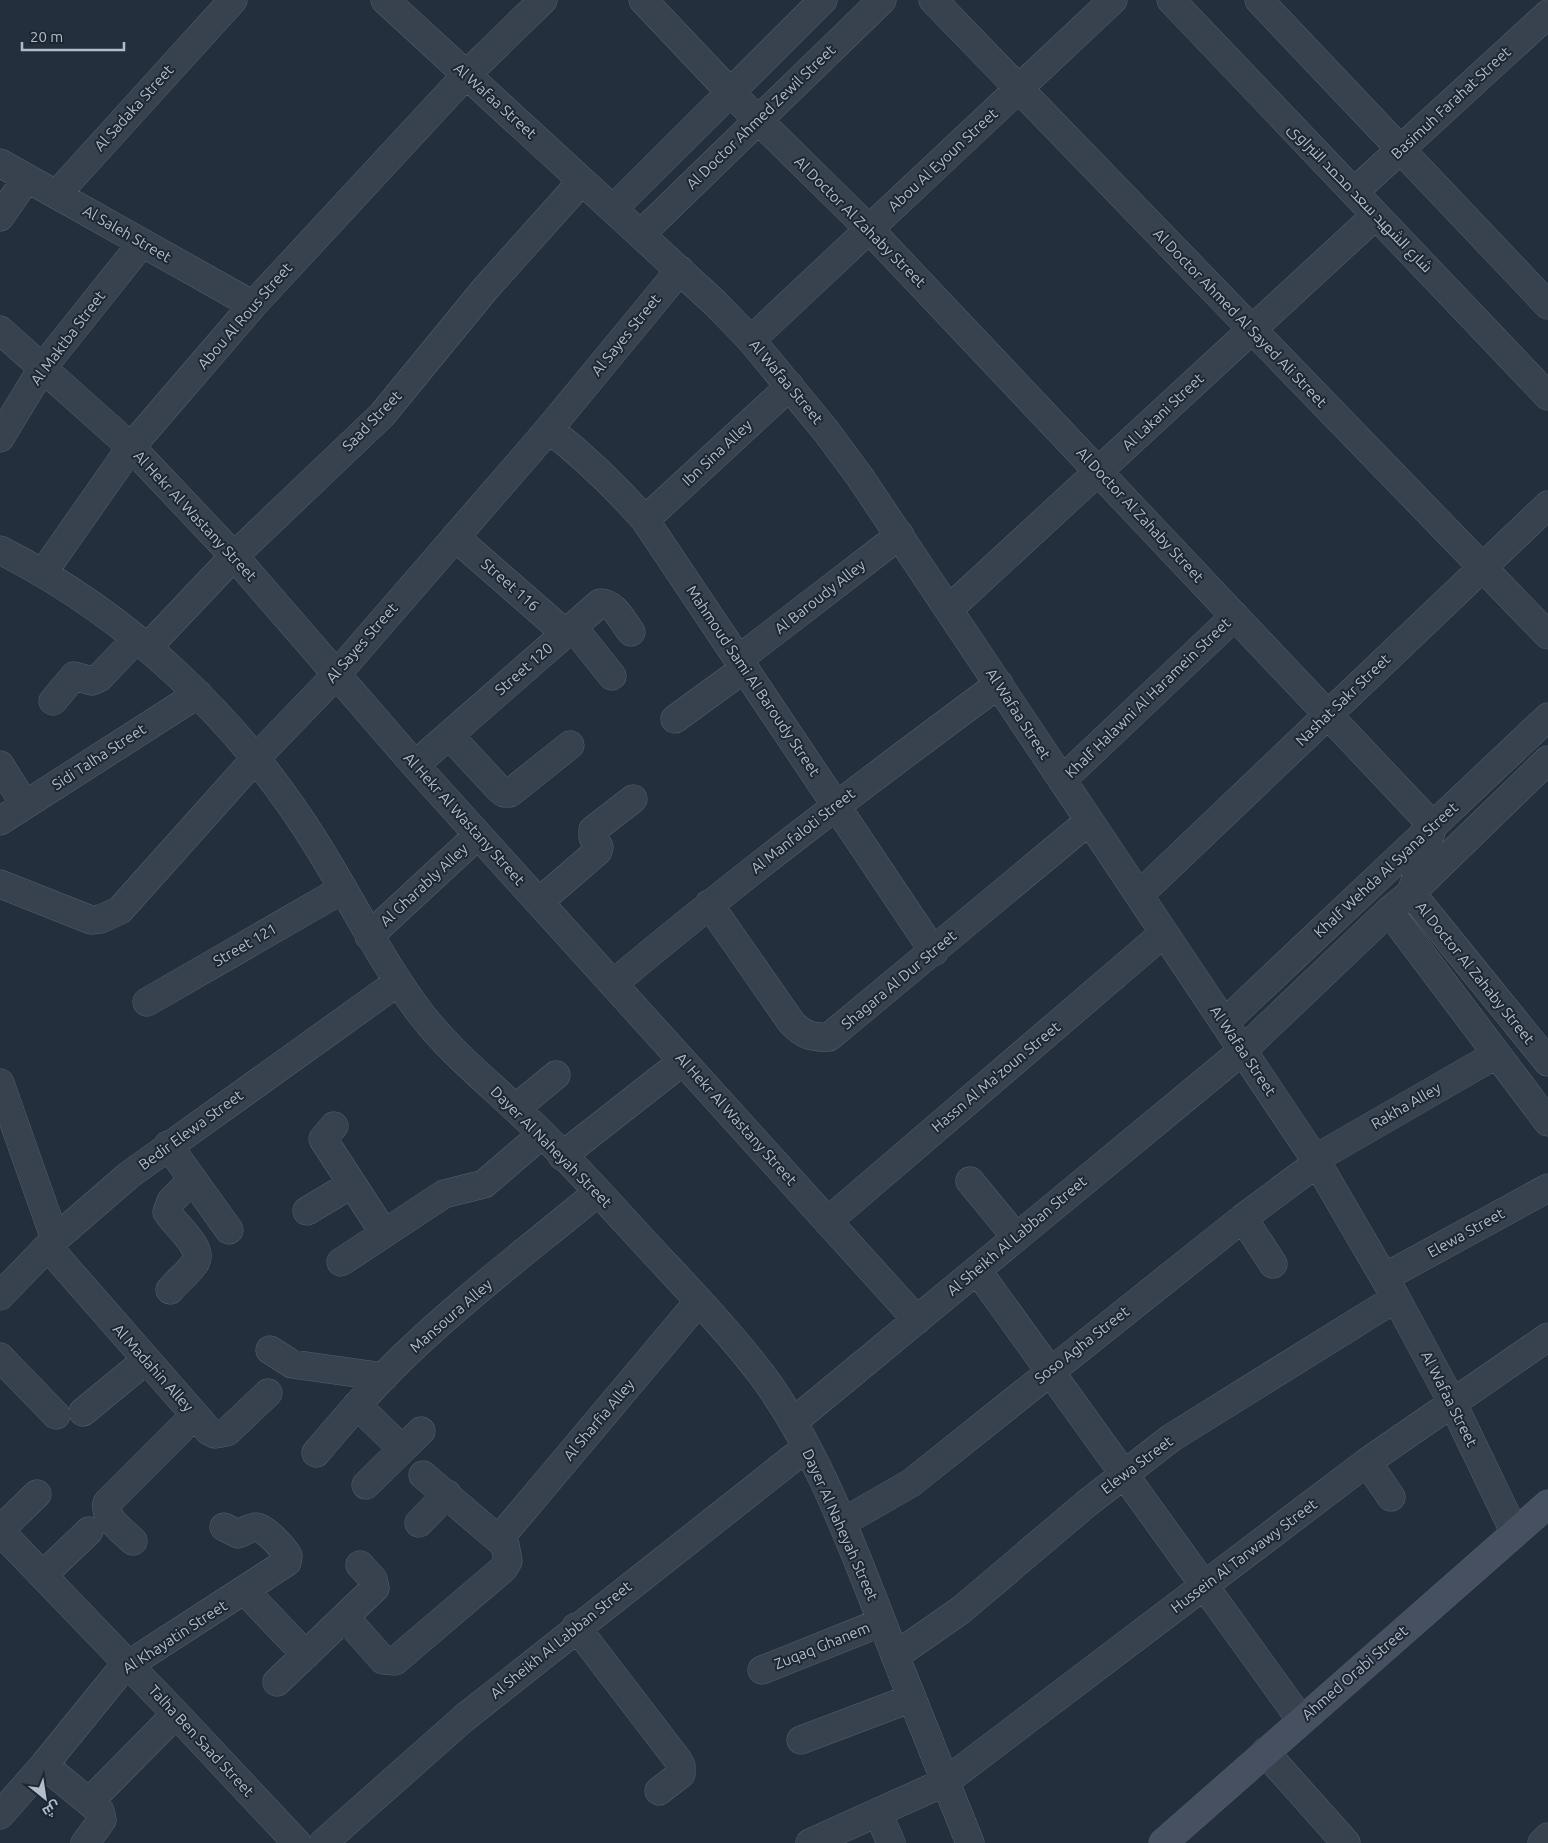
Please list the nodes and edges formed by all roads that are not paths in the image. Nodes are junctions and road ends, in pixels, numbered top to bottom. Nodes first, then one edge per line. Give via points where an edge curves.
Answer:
1 (232, 0) edge
2 (384, 0) edge
3 (543, 0) edge
4 (643, 0) edge
5 (823, 0) edge
6 (882, 0) edge
7 (933, 0) edge
8 (1114, 0) edge
9 (1171, 0) edge
10 (1259, 0) edge
11 (1548, 14) edge
12 (466, 75) junction
13 (1019, 89) junction
14 (730, 93) junction
15 (758, 120) junction
16 (1401, 148) junction
17 (0, 163) edge
18 (27, 178) junction
19 (582, 180) junction
20 (1354, 192) junction
21 (56, 194) junction
22 (613, 209) junction
23 (1376, 215) junction
24 (0, 217) edge
25 (869, 229) junction
26 (641, 234) junction
27 (142, 242) junction
28 (680, 270) junction
29 (253, 305) junction
30 (1548, 305) edge
31 (0, 330) edge
32 (1252, 330) junction
33 (751, 340) junction
34 (43, 367) junction
35 (790, 386) junction
36 (1548, 396) edge
37 (549, 429) junction
38 (0, 438) edge
39 (131, 447) junction
40 (1099, 472) junction
41 (1548, 505) edge
42 (645, 520) junction
43 (900, 535) junction
44 (455, 537) junction
45 (2, 554) edge
46 (234, 556) junction
47 (1482, 568) junction
48 (42, 573) junction
49 (949, 609) junction
50 (1234, 616) junction
51 (569, 630) junction
52 (631, 632) dead end
53 (1548, 636) edge
54 (141, 643) junction
55 (742, 664) junction
56 (336, 674) junction
57 (612, 676) dead end
58 (999, 684) junction
59 (198, 694) junction
60 (53, 701) dead end
61 (1328, 714) junction
62 (1548, 717) edge
63 (675, 719) dead end
64 (449, 735) junction
65 (570, 745) dead end
66 (255, 759) junction
67 (1548, 760) edge
68 (0, 765) edge
69 (415, 765) junction
70 (1062, 780) junction
71 (633, 799) dead end
72 (25, 805) junction
73 (836, 805) junction
74 (0, 821) edge
75 (1090, 821) junction
76 (1433, 826) junction
77 (478, 834) junction
78 (0, 884) edge
79 (343, 888) junction
80 (1411, 893) junction
81 (1139, 895) junction
82 (539, 902) junction
83 (709, 904) junction
84 (1389, 911) junction
85 (1164, 933) junction
86 (369, 936) junction
87 (934, 952) junction
88 (398, 982) junction
89 (613, 984) junction
90 (146, 1002) dead end
91 (1224, 1023) junction
92 (1242, 1051) junction
93 (1496, 1054) junction
94 (1546, 1054) edge
95 (683, 1061) junction
96 (556, 1075) dead end
97 (0, 1084) edge
98 (516, 1108) junction
99 (1548, 1122) edge
100 (334, 1126) dead end
101 (541, 1135) junction
102 (168, 1145) junction
103 (562, 1156) junction
104 (1316, 1161) junction
105 (192, 1180) junction
106 (970, 1181) dead end
107 (352, 1184) junction
108 (1548, 1188) edge
109 (598, 1192) junction
110 (307, 1211) dead end
111 (1243, 1218) junction
112 (828, 1221) junction
113 (229, 1230) dead end
114 (384, 1233) junction
115 (1016, 1237) junction
116 (52, 1243) junction
117 (341, 1262) dead end
118 (1274, 1264) dead end
119 (977, 1270) junction
120 (1390, 1287) junction
121 (170, 1290) dead end
122 (0, 1296) edge
123 (699, 1301) junction
124 (917, 1320) junction
125 (1548, 1337) edge
126 (270, 1350) dead end
127 (0, 1356) edge
128 (145, 1361) junction
129 (1050, 1370) junction
130 (384, 1377) junction
131 (268, 1393) dead end
132 (1452, 1402) junction
133 (357, 1406) junction
134 (83, 1412) dead end
135 (196, 1415) junction
136 (56, 1416) dead end
137 (793, 1422) junction
138 (807, 1447) junction
139 (316, 1453) dead end
140 (1367, 1462) junction
141 (1123, 1474) junction
142 (423, 1475) dead end
143 (366, 1484) dead end
144 (37, 1494) dead end
145 (446, 1494) junction
146 (1391, 1497) dead end
147 (1545, 1514) edge
148 (843, 1522) junction
149 (419, 1523) dead end
150 (224, 1527) dead end
151 (0, 1530) edge
152 (89, 1532) dead end
153 (1515, 1533) junction
154 (499, 1539) junction
155 (133, 1541) dead end
156 (360, 1565) dead end
157 (43, 1575) junction
158 (1205, 1586) junction
159 (245, 1591) junction
160 (345, 1618) junction
161 (882, 1622) junction
162 (576, 1628) junction
163 (306, 1655) junction
164 (896, 1656) junction
165 (129, 1665) junction
166 (762, 1670) dead end
167 (277, 1682) dead end
168 (912, 1698) junction
169 (176, 1714) junction
170 (1302, 1720) junction
171 (801, 1740) dead end
172 (1266, 1752) junction
173 (44, 1765) junction
174 (945, 1782) junction
175 (659, 1790) dead end
176 (89, 1802) junction
177 (878, 1812) junction
178 (0, 1815) edge
179 (1548, 1837) edge
180 (85, 1843) edge
181 (297, 1843) edge
182 (323, 1843) edge
183 (810, 1843) edge
184 (891, 1843) edge
185 (970, 1843) edge
186 (1163, 1843) edge
187 (1346, 1843) edge
188 (1542, 1843) edge

1 - 21 street, Al Sadaka Street
2 - 12 street, Al Wafaa Street
3 - 12 street, Abou Al Rous Street
4 - 14 street, Al Doctor Al Zahaby Street
5 - 14 street
6 - 15 street, Al Doctor Ahmed Zewil Street
7 - 13 street, Al Doctor Ahmed Al Sayed Ali Street
8 - 13 street, Abou Al Eyoun Street
9 - 20 street, شارع الشهيد سعد محمد النبراوى
10 - 16 street
11 - 16 street, Basimuh Farahat Street
12 - 19 street, Al Wafaa Street
12 - 29 street, Abou Al Rous Street
13 - 25 street, Abou Al Eyoun Street
13 - 32 street, Al Doctor Ahmed Al Sayed Ali Street
14 - 15 street, Al Doctor Al Zahaby Street
14 - 22 street
15 - 25 street, Al Doctor Al Zahaby Street
15 - 26 street, Al Doctor Ahmed Zewil Street
16 - 20 street, Basimuh Farahat Street
16 - 30 street
17 - 18 street, Al Saleh Street
18 - 21 street, Al Saleh Street
18 - 24 street
19 - 22 street, Al Wafaa Street
19 - 46 street, Saad Street via 486,288 382,415
20 - 23 street, شارع الشهيد سعد محمد النبراوى
21 - 27 street, Al Saleh Street
22 - 26 street, Al Wafaa Street
23 - 32 street, Al Lakani Street
23 - 36 street, شارع الشهيد سعد محمد النبراوى
25 - 33 street, Abou Al Eyoun Street
25 - 40 street, Al Doctor Al Zahaby Street
26 - 28 street, Al Wafaa Street
27 - 29 street, Al Saleh Street
27 - 34 street, Al Maktba Street
28 - 33 street, Al Wafaa Street
28 - 37 street, Al Sayes Street
29 - 39 street, Abou Al Rous Street
31 - 34 street, Al Hekr Al Wastany Street
32 - 40 street, Al Lakani Street
32 - 47 street, Al Doctor Ahmed Al Sayed Ali Street
33 - 35 street, Al Wafaa Street
34 - 38 street, Al Maktba Street
34 - 39 street, Al Hekr Al Wastany Street
35 - 42 street, Ibn Sina Alley
35 - 43 street, Al Wafaa Street
37 - 42 street, Mahmoud Sami Al Baroudy Street via 584,456
37 - 44 street, Al Sayes Street
39 - 46 street, Al Hekr Al Wastany Street
39 - 48 street, Abou Al Rous Street
40 - 49 street, Al Lakani Street
40 - 50 street, Al Doctor Al Zahaby Street
41 - 47 street, Nashat Sakr Street
42 - 55 street, Mahmoud Sami Al Baroudy Street
43 - 49 street, Al Wafaa Street
43 - 55 street, Al Baroudy Alley
44 - 51 street, Street 116
44 - 56 street, Al Sayes Street
45 - 48 street, Dayer Al Naheyah Street
46 - 54 street, Saad Street
46 - 56 street, Al Hekr Al Wastany Street
47 - 53 street, Al Doctor Ahmed Al Sayed Ali Street
47 - 61 street, Nashat Sakr Street
48 - 54 street, Dayer Al Naheyah Street
49 - 58 street, Al Wafaa Street
50 - 61 street, Al Doctor Al Zahaby Street
50 - 70 street, Khalf Halawni Al Haramein Street
51 - 52 street, Street 120 via 600,603 605,603
51 - 57 street
51 - 64 street, Street 120
54 - 59 street, Dayer Al Naheyah Street
54 - 60 street, Saad Street via 99,678 92,681 74,676
55 - 63 street, Al Baroudy Alley
55 - 73 street, Mahmoud Sami Al Baroudy Street
56 - 66 street, Al Sayes Street
56 - 69 street, Al Hekr Al Wastany Street
58 - 70 street, Al Wafaa Street
58 - 73 street, Al Manfaloti Street
59 - 66 street, Dayer Al Naheyah Street
59 - 72 street, Sidi Talha Street
61 - 76 street, Al Doctor Al Zahaby Street
61 - 81 street, Nashat Sakr Street
62 - 76 street, Khalf Wehda Al Syana Street
64 - 65 street via 504,793 510,793
64 - 69 street, Street 120
66 - 78 street, Al Sayes Street via 128,903 111,915 91,920
66 - 79 street, Dayer Al Naheyah Street via 286,798
67 - 80 street
68 - 72 street
69 - 77 street, Al Hekr Al Wastany Street
70 - 75 street, Al Wafaa Street
71 - 82 street via 593,830 598,851
72 - 74 street, Sidi Talha Street
73 - 83 street, Al Manfaloti Street
73 - 87 street, Mahmoud Sami Al Baroudy Street
75 - 81 street, Al Wafaa Street
75 - 87 street, Shagara Al Dur Street
76 - 80 street, Al Doctor Al Zahaby Street
76 - 91 street, Khalf Wehda Al Syana Street
77 - 82 street, Al Hekr Al Wastany Street
77 - 86 street, Al Gharably Alley
79 - 86 street, Dayer Al Naheyah Street
79 - 90 street, Street 121
80 - 84 street
80 - 94 street, Al Doctor Al Zahaby Street
81 - 85 street, Al Wafaa Street
82 - 89 street, Al Hekr Al Wastany Street
83 - 87 street, Shagara Al Dur Street via 792,1022 802,1033 815,1038 829,1037 842,1028
83 - 89 street, Al Manfaloti Street
84 - 92 street
84 - 93 street
85 - 91 street, Al Wafaa Street
85 - 112 street, Hassn Al Ma'zoun Street
86 - 88 street, Dayer Al Naheyah Street
88 - 98 street, Dayer Al Naheyah Street via 452,1050
88 - 102 street, Bedir Elewa Street
89 - 95 street, Al Hekr Al Wastany Street
91 - 92 street, Al Wafaa Street
92 - 104 street, Al Wafaa Street
92 - 115 street, Al Sheikh Al Labban Street
93 - 99 street
93 - 104 street, Rakha Alley
95 - 103 street
95 - 112 street, Al Hekr Al Wastany Street
96 - 98 street
97 - 116 street
98 - 101 street, Dayer Al Naheyah Street
100 - 107 street via 323,1139
101 - 103 street, Dayer Al Naheyah Street
101 - 114 street via 484,1184 444,1194
102 - 105 street
102 - 116 street, Bedir Elewa Street via 91,1206
103 - 109 street, Dayer Al Naheyah Street
104 - 111 street, Soso Agha Street
104 - 120 street, Al Wafaa Street
105 - 113 street
105 - 121 street via 167,1206 168,1212 192,1241 196,1260
106 - 115 street
107 - 110 street
107 - 114 street
108 - 120 street, Elewa Street
109 - 123 street, Dayer Al Naheyah Street
109 - 130 street, Mansoura Alley via 452,1313
111 - 118 street
111 - 129 street, Soso Agha Street
112 - 124 street, Al Hekr Al Wastany Street
114 - 117 street
115 - 119 street, Al Sheikh Al Labban Street
116 - 122 street, Bedir Elewa Street
116 - 128 street, Al Madahin Alley
119 - 124 street, Al Sheikh Al Labban Street
119 - 129 street
120 - 132 street, Al Wafaa Street
120 - 141 street, Elewa Street
123 - 137 street, Dayer Al Naheyah Street via 759,1372
123 - 154 street, Al Sharfia Alley
124 - 137 street, Al Sheikh Al Labban Street
125 - 132 street, Hussein Al Tarwawy Street
126 - 130 street via 292,1364
127 - 136 street
128 - 134 street
128 - 135 street, Al Madahin Alley
129 - 141 street
129 - 148 street, Soso Agha Street via 911,1483
130 - 133 street, Mansoura Alley
131 - 135 street, Al Madahin Alley via 221,1434 209,1431
132 - 140 street, Hussein Al Tarwawy Street
132 - 153 street, Al Wafaa Street
133 - 139 street, Mansoura Alley
133 - 143 street via 412,1440
135 - 155 street via 107,1503 109,1517
137 - 138 street, Dayer Al Naheyah Street
138 - 148 street, Dayer Al Naheyah Street
138 - 162 street, Al Sheikh Al Labban Street
140 - 146 street
140 - 158 street, Hussein Al Tarwawy Street
141 - 158 street
141 - 164 street, Elewa Street via 961,1610
142 - 145 street
144 - 151 street
145 - 149 street
145 - 154 street
147 - 153 street, Ahmed Orabi Street
148 - 161 street, Dayer Al Naheyah Street
150 - 159 street, Al Khayatin Street via 238,1534 262,1528 288,1556 287,1562
151 - 157 street, Talha Ben Saad Street
152 - 157 street
153 - 170 street, Ahmed Orabi Street
154 - 160 street via 508,1552 504,1568 395,1661 378,1656
156 - 160 street via 373,1579 375,1588
157 - 165 street, Talha Ben Saad Street
158 - 170 street
158 - 174 street, Hussein Al Tarwawy Street
159 - 163 street
159 - 165 street, Al Khayatin Street
160 - 163 street
161 - 164 street, Dayer Al Naheyah Street
161 - 166 street, Zuqaq Ghanem
162 - 175 street via 682,1766 680,1774
162 - 182 street, Al Sheikh Al Labban Street via 451,1729
163 - 167 street
164 - 168 street, Dayer Al Naheyah Street
165 - 169 street, Talha Ben Saad Street
165 - 173 street, Al Khayatin Street via 107,1687
168 - 171 street
168 - 174 street, Dayer Al Naheyah Street
169 - 176 street
169 - 181 street, Talha Ben Saad Street
170 - 172 street, Ahmed Orabi Street
172 - 186 street, Ahmed Orabi Street
172 - 187 street
173 - 176 street
173 - 178 street, Al Khayatin Street
174 - 177 street, Hussein Al Tarwawy Street
174 - 185 street, Dayer Al Naheyah Street
176 - 180 street via 100,1811 102,1820
177 - 183 street, Hussein Al Tarwawy Street
177 - 184 street
179 - 188 street

